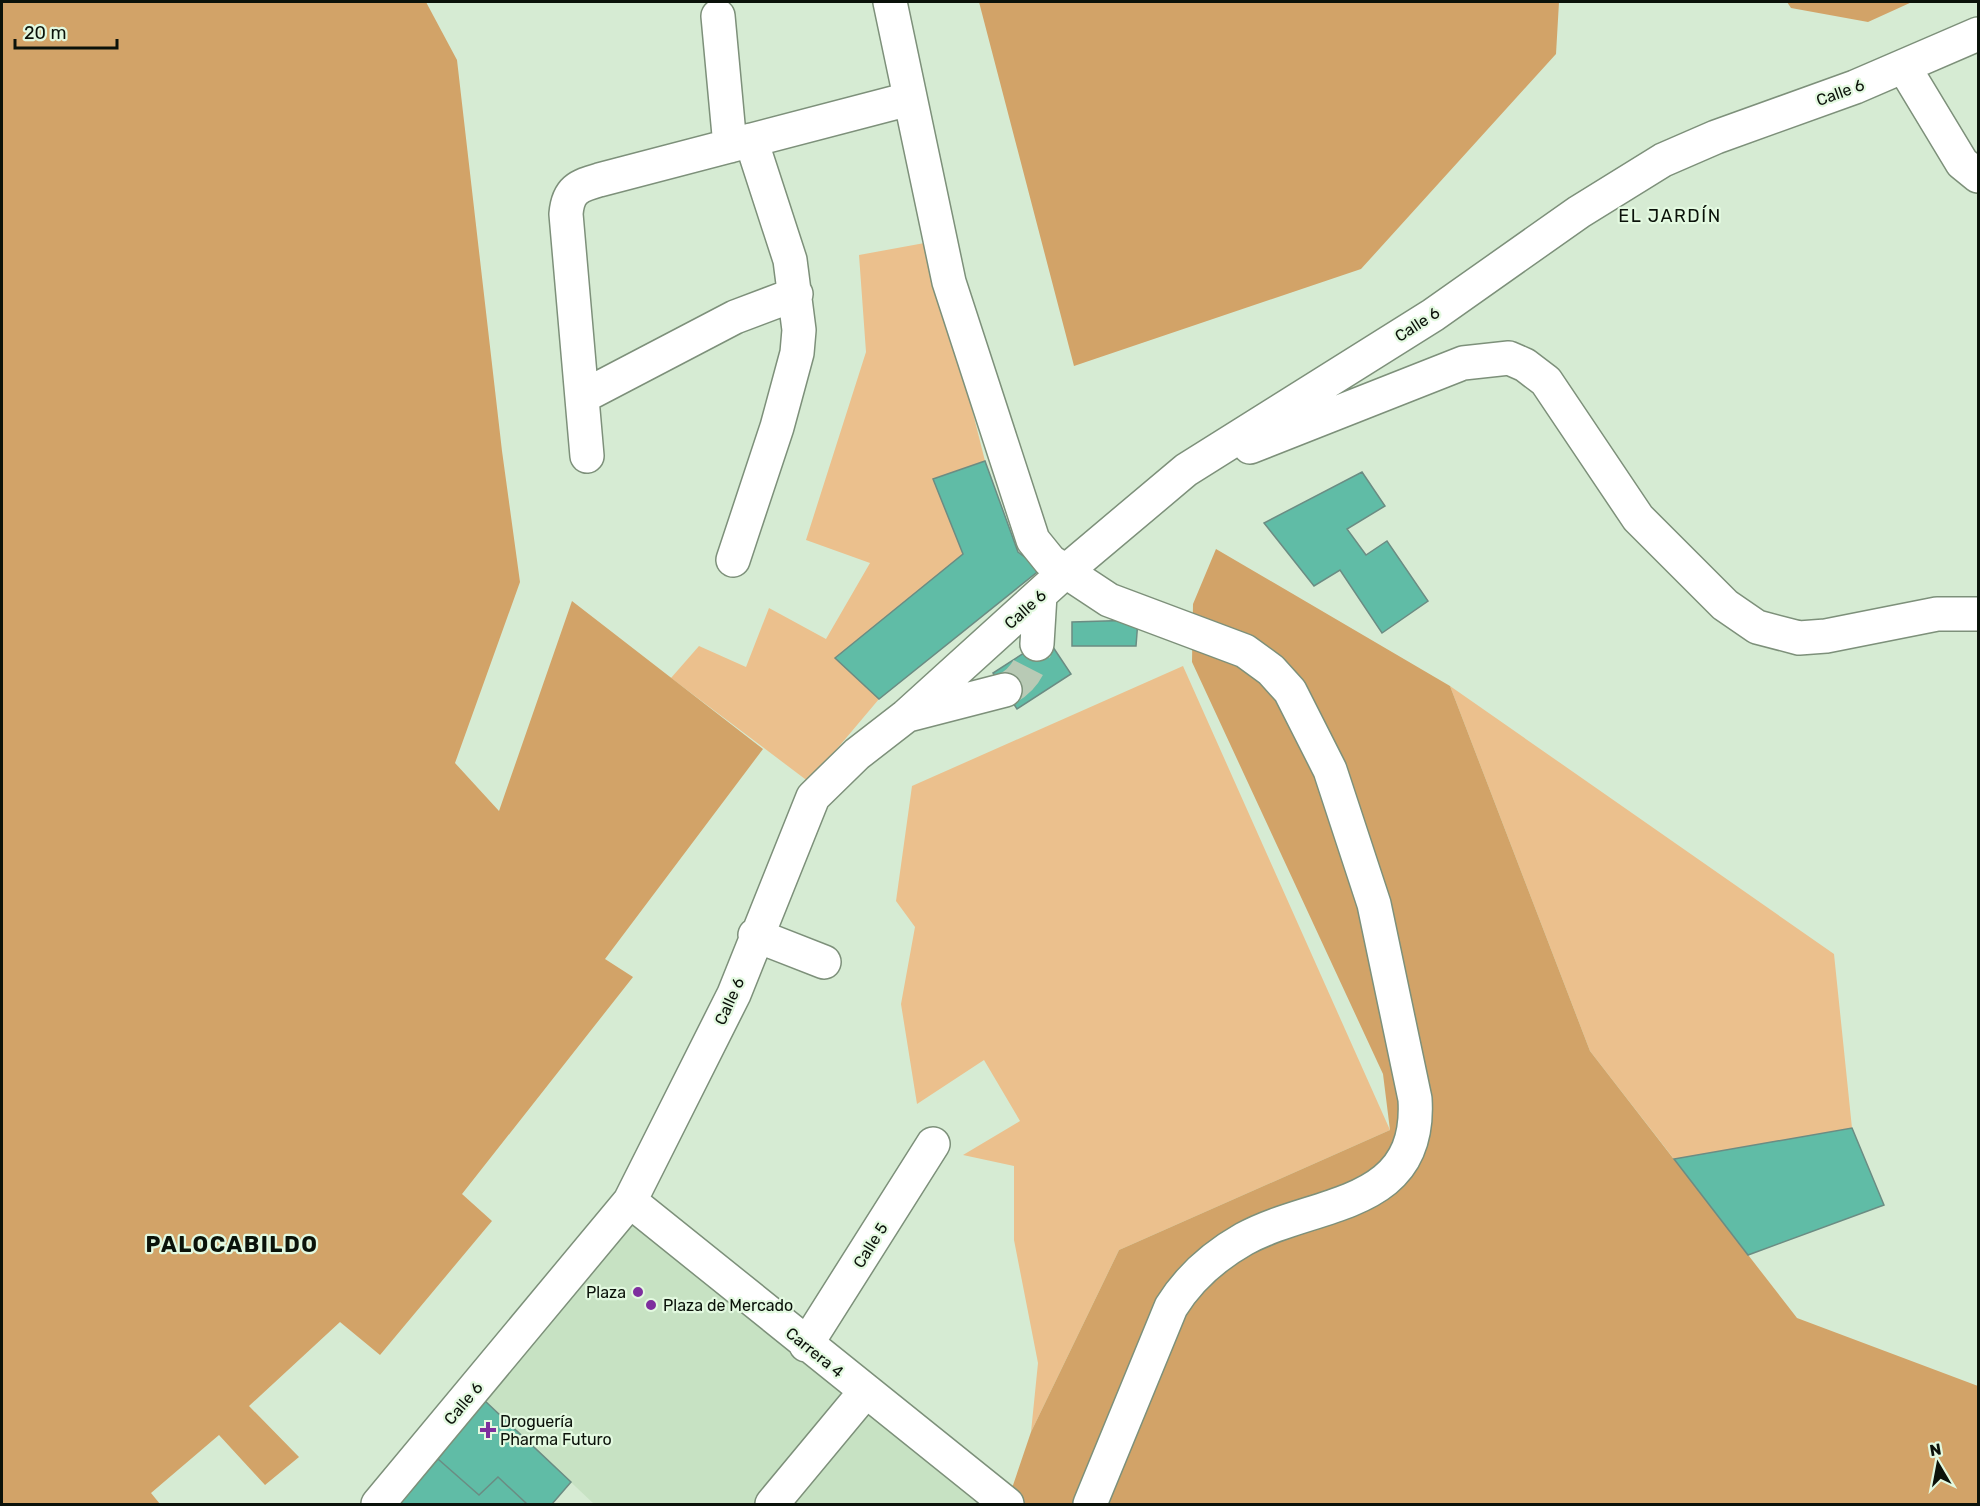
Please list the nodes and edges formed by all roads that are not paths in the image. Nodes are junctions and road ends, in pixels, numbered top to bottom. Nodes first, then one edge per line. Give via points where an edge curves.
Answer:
1 (890, 2) edge
2 (718, 16) dead end
3 (1978, 34) edge
4 (1904, 67) junction
5 (909, 99) junction
6 (741, 143) junction
7 (1978, 176) edge
8 (796, 294) junction
9 (582, 397) junction
10 (587, 456) dead end
11 (1186, 470) junction
12 (733, 560) dead end
13 (1066, 571) junction
14 (1040, 595) junction
15 (1978, 614) edge
16 (1037, 644) tunnel mouth
17 (1005, 690) tunnel mouth
18 (906, 716) junction
19 (755, 935) junction
20 (824, 962) dead end
21 (933, 1144) dead end
22 (630, 1202) junction
23 (806, 1345) junction
24 (865, 1392) junction
25 (1004, 1503) edge
26 (378, 1504) edge
27 (772, 1504) edge
28 (1090, 1504) edge

1 - 5 street
2 - 6 street
3 - 4 street, Calle 6
4 - 7 street via 1962,163
4 - 11 street, Calle 6 via 1663,160 1579,212 1432,315
5 - 6 street
5 - 13 street via 949,282 1026,522 1041,551
6 - 8 street via 790,260
6 - 9 street via 578,186 571,192 566,214
8 - 9 street via 735,316
8 - 12 street via 797,353
9 - 10 street
11 - 13 street, Calle 6
11 - 15 street via 1463,363 1509,358 1546,381 1638,518 1725,605 1758,627 1799,638 1937,614
13 - 14 street, Calle 6
13 - 28 street via 1109,600 1245,651 1290,691 1330,770 1374,904 1415,1099 1416,1120 1411,1145 1384,1183 1365,1195 1245,1239 1205,1266 1184,1286 1171,1307
14 - 16 street
14 - 18 street, Calle 6
17 - 18 street
18 - 19 street, Calle 6 via 857,754 813,797
19 - 20 street
19 - 22 street, Calle 6 via 734,994
21 - 23 street, Calle 5
22 - 23 street, Carrera 4
22 - 26 street, Calle 6
23 - 24 street, Carrera 4
24 - 25 street, Carrera 4
24 - 27 street

